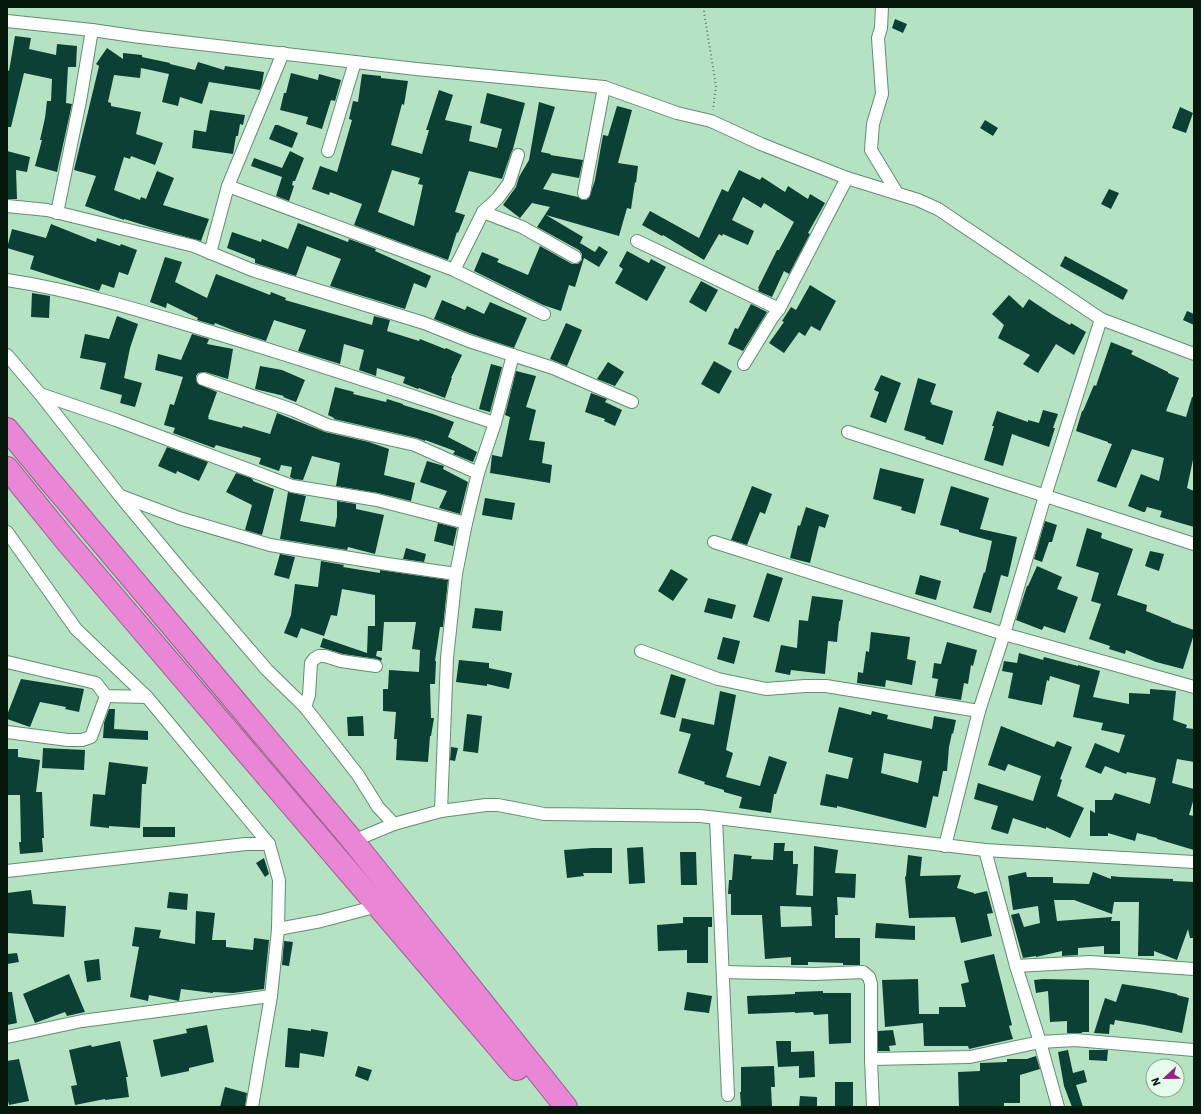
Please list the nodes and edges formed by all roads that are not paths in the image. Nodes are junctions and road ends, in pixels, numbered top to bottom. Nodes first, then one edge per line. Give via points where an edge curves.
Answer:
1 (882, 7) edge
2 (7, 21) edge
3 (92, 30) junction
4 (283, 53) junction
5 (355, 62) junction
6 (604, 87) junction
7 (328, 151) dead end
8 (518, 155) dead end
9 (847, 178) junction
10 (228, 186) junction
11 (584, 193) dead end
12 (897, 193) junction
13 (7, 206) edge
14 (483, 212) junction
15 (57, 213) junction
16 (637, 241) dead end
17 (210, 253) junction
18 (575, 257) dead end
19 (454, 270) junction
20 (7, 280) edge
21 (780, 309) junction
22 (544, 314) dead end
23 (1101, 319) junction
24 (1194, 354) edge
25 (7, 355) edge
26 (513, 355) junction
27 (744, 364) dead end
28 (203, 379) dead end
29 (40, 394) junction
30 (632, 402) dead end
31 (495, 423) junction
32 (7, 428) edge
33 (848, 432) dead end
34 (7, 468) edge
35 (478, 474) junction
36 (120, 496) junction
37 (1045, 496) junction
38 (466, 523) junction
39 (7, 532) edge
40 (714, 542) dead end
41 (1194, 544) edge
42 (456, 574) junction
43 (1004, 634) junction
44 (641, 651) dead end
45 (7, 662) edge
46 (376, 666) dead end
47 (1194, 687) edge
48 (106, 696) junction
49 (147, 697) junction
50 (305, 708) junction
51 (979, 711) junction
52 (7, 732) edge
53 (441, 810) junction
54 (716, 818) junction
55 (394, 824) junction
56 (353, 841) junction
57 (270, 844) junction
58 (945, 846) junction
59 (985, 850) junction
60 (1194, 862) edge
61 (7, 871) edge
62 (378, 906) junction
63 (278, 929) junction
64 (1016, 966) junction
65 (1194, 969) edge
66 (723, 972) junction
67 (271, 996) junction
68 (7, 1037) edge
69 (1040, 1042) junction
70 (1194, 1050) edge
71 (516, 1056) junction
72 (871, 1059) junction
73 (728, 1096) dead end
74 (252, 1107) edge
75 (548, 1107) edge
76 (566, 1107) edge
77 (873, 1107) edge
78 (1058, 1107) edge

1 - 12 street via 878,38 882,94 873,124 871,150
2 - 3 street
3 - 4 street
3 - 15 street
4 - 5 street
4 - 10 street
5 - 6 street
5 - 7 street
6 - 9 street via 711,121
6 - 11 street
8 - 14 street via 509,183
9 - 12 street
9 - 21 street
10 - 17 street
10 - 19 street
12 - 23 street via 938,209
13 - 15 street
14 - 18 street via 522,228
14 - 19 street
15 - 17 street via 194,246
16 - 21 street
17 - 26 street via 252,270 424,323
19 - 22 street
20 - 31 street via 106,300 303,360
21 - 27 street
23 - 24 street
23 - 37 street
25 - 29 street
26 - 30 street via 553,368
26 - 31 street
28 - 35 street via 293,410 327,425 416,445
29 - 36 street
29 - 38 street via 292,486 377,500
31 - 35 street
32 - 56 highway
33 - 37 street
34 - 62 highway via 67,542
35 - 38 street
36 - 42 street via 179,518 270,545
36 - 50 street via 267,670
37 - 41 street
37 - 43 street
38 - 42 street
39 - 49 street via 76,629
40 - 43 street
42 - 53 street via 447,658
43 - 47 street
43 - 51 street
44 - 51 street via 718,679 766,689 826,686
45 - 48 street via 96,683
46 - 50 street via 318,656 310,664 309,695
48 - 49 street
48 - 52 street via 91,737 68,740
49 - 57 street
50 - 55 street via 358,775 378,807
51 - 58 street
53 - 54 street via 498,805 544,814
53 - 55 street
54 - 58 street
54 - 66 street
55 - 56 street
56 - 71 highway
57 - 61 street via 246,844
57 - 63 street via 279,880
58 - 59 street
59 - 60 street
59 - 64 street
62 - 63 street via 322,921
62 - 71 highway
63 - 67 street
64 - 65 street via 1090,962
64 - 69 street
66 - 72 street via 863,972 869,976 870,984
66 - 73 street
67 - 68 street via 82,1021
67 - 74 street
69 - 70 street via 1075,1040
69 - 72 street via 970,1057
69 - 78 street
71 - 75 highway
71 - 76 highway
72 - 77 street

